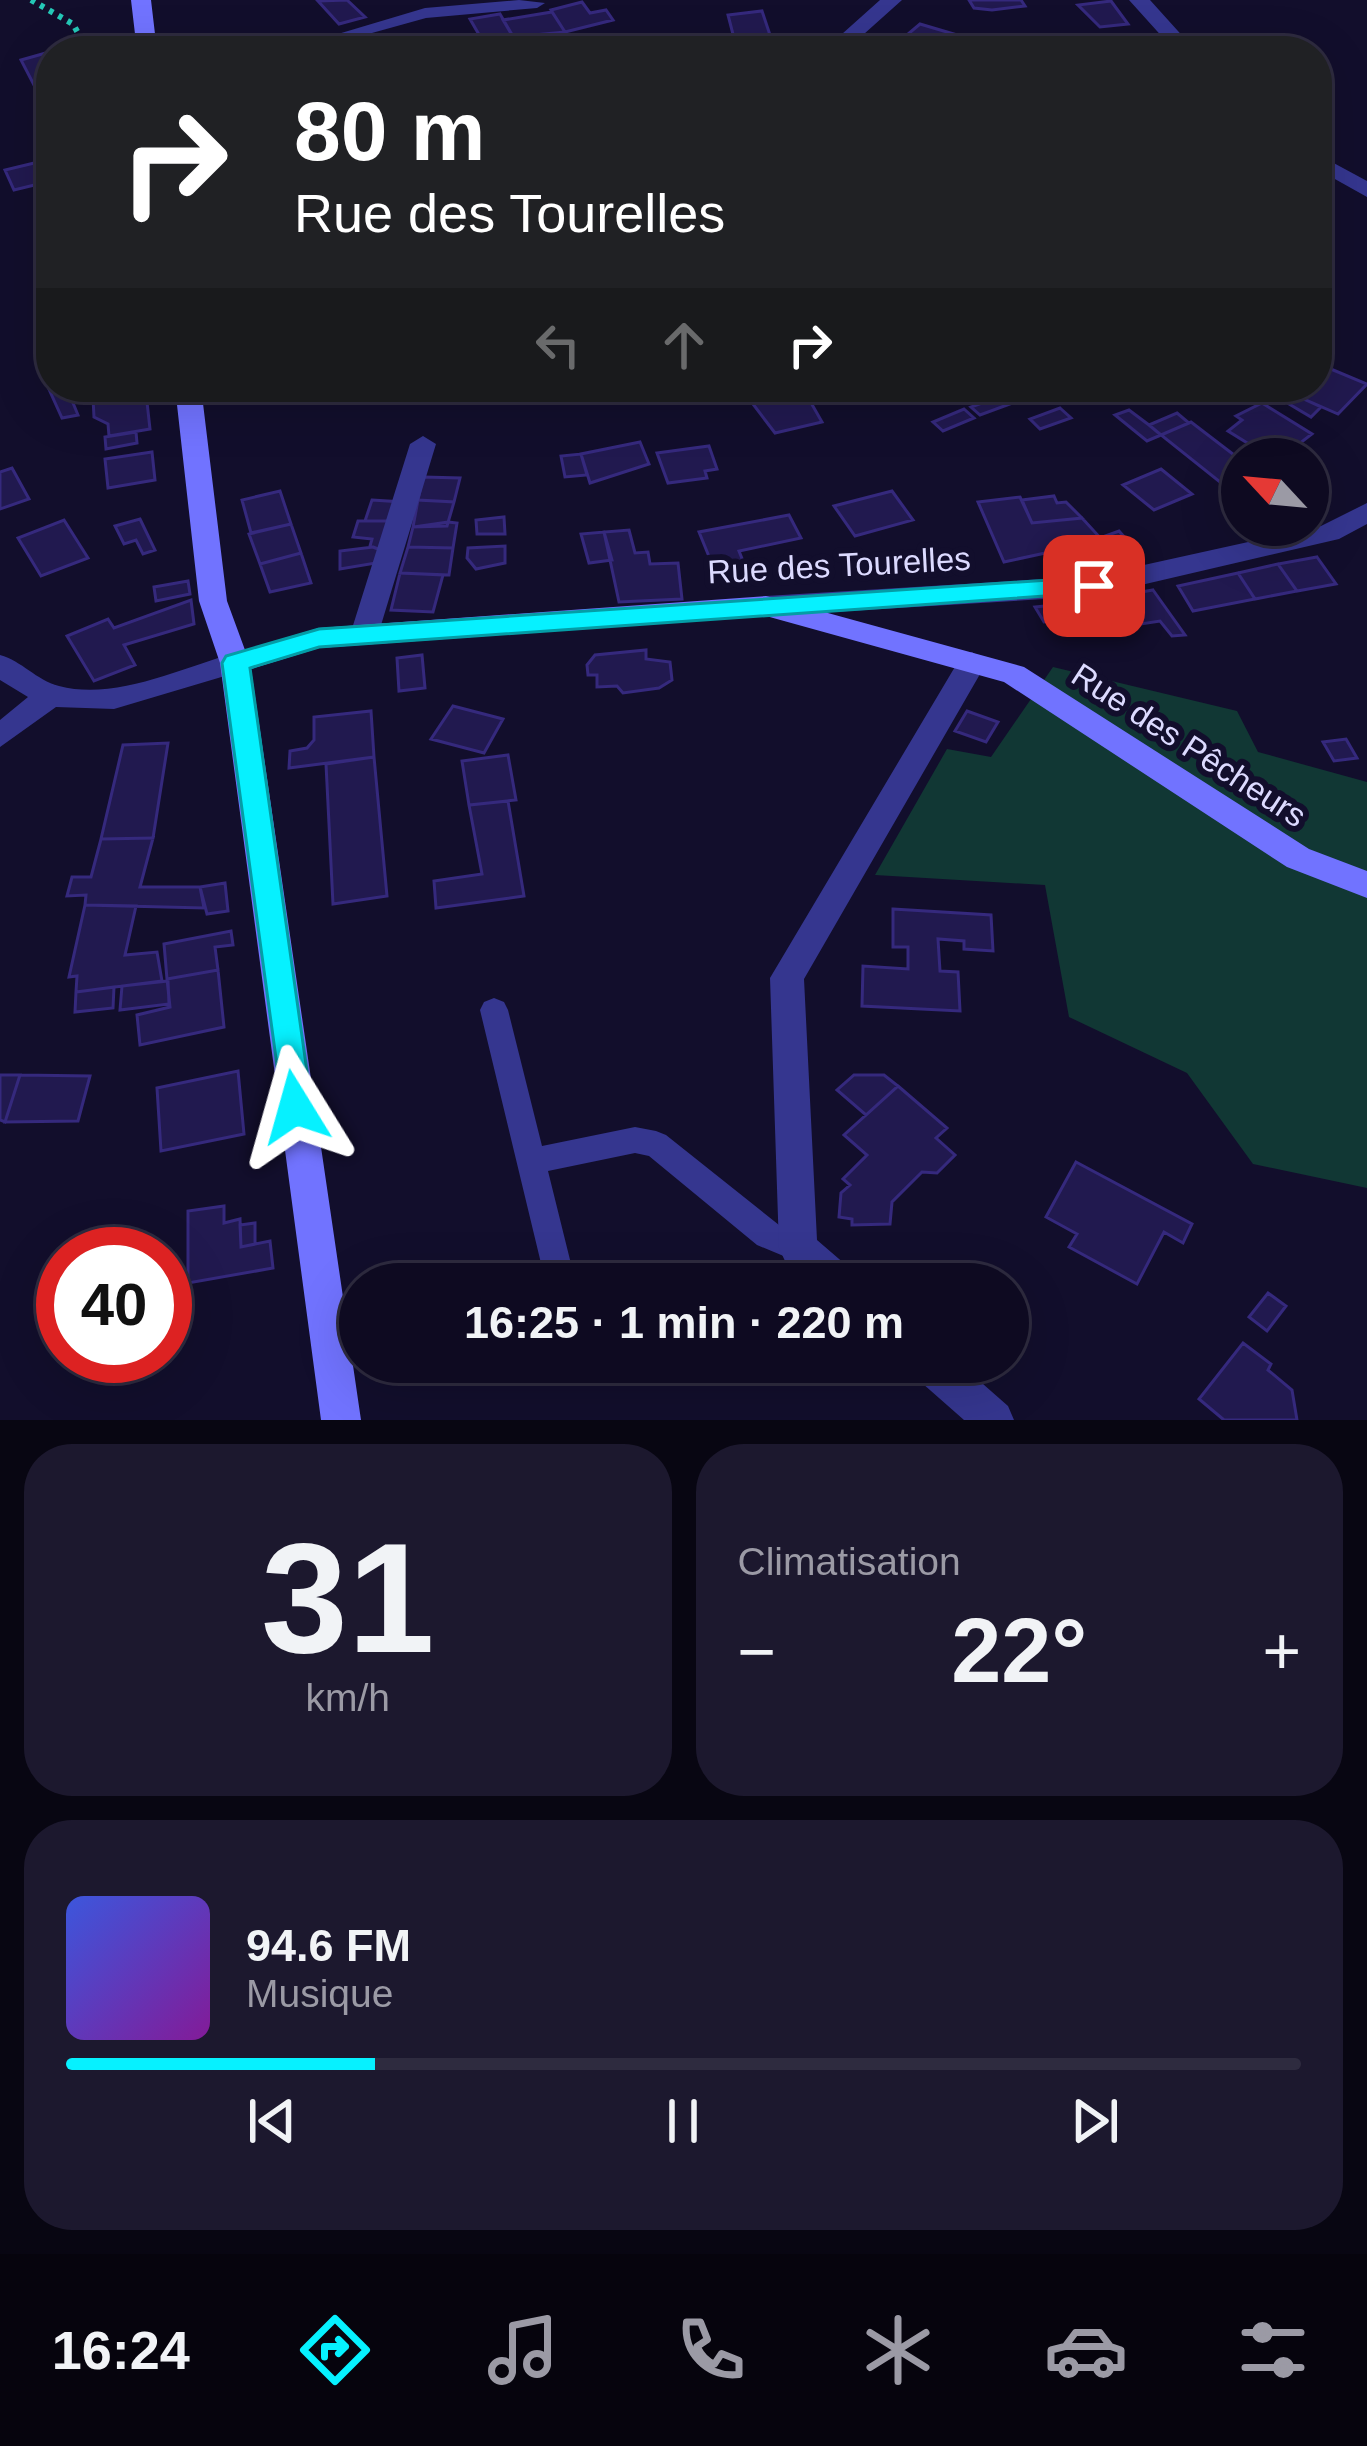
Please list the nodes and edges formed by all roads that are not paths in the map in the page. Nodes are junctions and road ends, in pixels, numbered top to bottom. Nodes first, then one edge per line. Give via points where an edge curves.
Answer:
1 (141, 0) edge
2 (892, 0) edge
3 (1139, 0) edge
4 (537, 3) edge
5 (145, 36) edge
6 (343, 36) edge
7 (850, 36) edge
8 (1172, 36) edge
9 (1332, 169) edge
10 (1367, 190) edge
11 (190, 402) edge
12 (423, 444) dead end
13 (1367, 512) edge
14 (766, 606) junction
15 (364, 635) junction
16 (971, 662) junction
17 (236, 663) junction
18 (0, 665) edge
19 (48, 698) junction
20 (0, 736) edge
21 (1367, 885) edge
22 (494, 1010) dead end
23 (534, 1161) junction
24 (798, 1248) junction
25 (556, 1263) edge
26 (815, 1263) edge
27 (952, 1383) edge
28 (340, 1420) edge
29 (994, 1420) edge

1 - 5 street
2 - 7 street
3 - 8 street
4 - 6 lane via 425,13
9 - 10 street
11 - 17 street via 213,601
12 - 15 street
13 - 14 street, Rue des Tourelles via 1329,533 1094,586
14 - 15 street, Rue des Tourelles
14 - 16 street, Rue des Pêcheurs
15 - 17 street, Rue des Tourelles via 319,638
16 - 21 street, Rue des Pêcheurs via 1014,674 1298,858
16 - 24 street via 787,977
17 - 19 street via 91,705
17 - 28 street
18 - 19 street
19 - 20 street
22 - 23 lane
23 - 24 lane via 635,1140 656,1144 768,1234
23 - 25 lane
24 - 26 street
27 - 29 street

